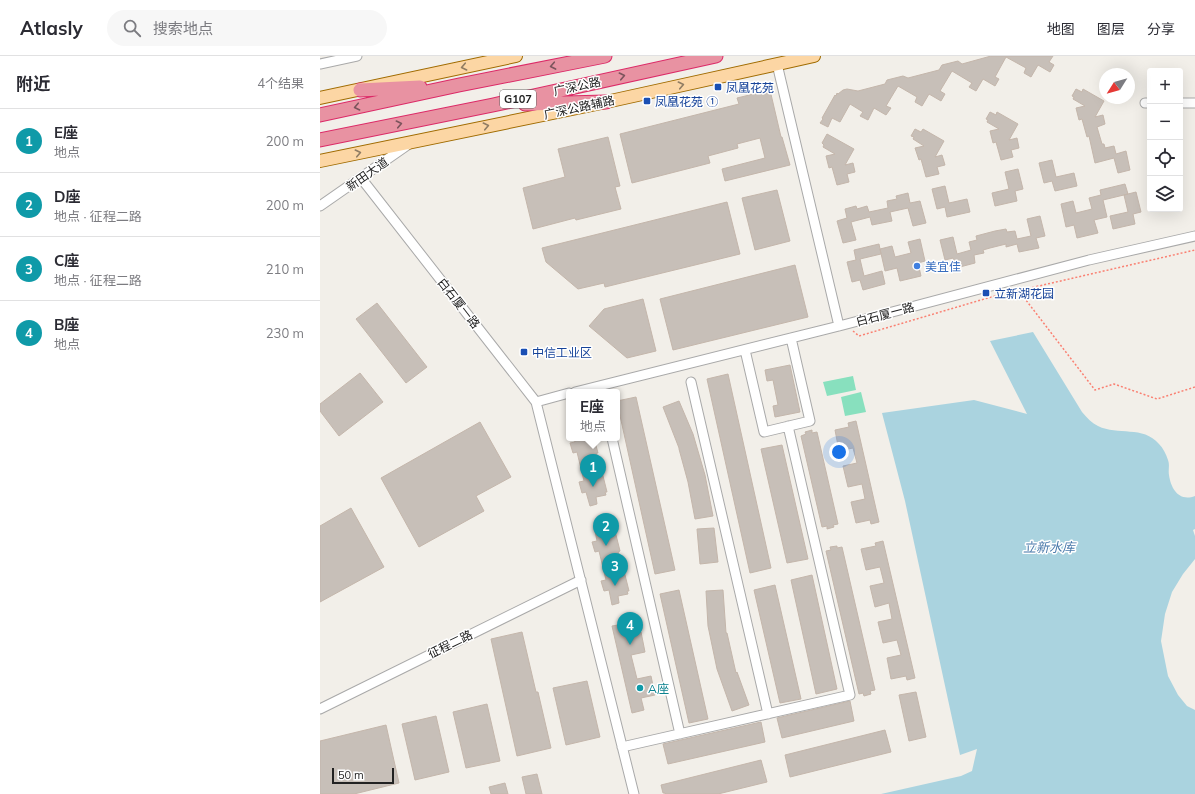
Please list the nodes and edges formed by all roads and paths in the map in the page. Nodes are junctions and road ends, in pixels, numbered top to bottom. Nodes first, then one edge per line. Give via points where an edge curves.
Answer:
1 (357, 56) edge
2 (516, 56) edge
3 (605, 56) edge
4 (716, 56) edge
5 (814, 56) edge
6 (320, 64) edge
7 (777, 64) junction
8 (460, 85) junction
9 (360, 90) junction
10 (321, 95) edge
11 (606, 102) junction
12 (1183, 103) edge
13 (1195, 103) edge
14 (493, 105) junction
15 (320, 115) edge
16 (320, 140) edge
17 (414, 141) junction
18 (320, 161) edge
19 (361, 178) junction
20 (320, 206) edge
21 (1195, 236) edge
22 (1195, 250) edge
23 (1019, 291) junction
24 (841, 325) junction
25 (791, 338) junction
26 (745, 350) junction
27 (691, 382) dead end
28 (1195, 387) edge
29 (587, 389) edge
30 (566, 394) edge
31 (536, 402) junction
32 (788, 426) junction
33 (613, 441) edge
34 (580, 580) junction
35 (320, 709) edge
36 (768, 714) junction
37 (680, 734) junction
38 (622, 747) junction
39 (634, 794) edge

1 - 6 street
2 -> 9 main road
3 -> 8 highway, 广深公路 / G107
14 -> 4 highway, 广深公路 / G107
5 - 7 main road, 广深公路辅路
11 -> 7 main road, 广深公路辅路
7 - 24 street
8 - 9 highway
8 -> 15 highway, 广深公路 / G107
9 - 10 main road
11 - 14 highway
17 -> 11 main road, 广深公路辅路
12 - 13 street
16 -> 14 highway, 广深公路 / G107
18 -> 17 main road, 广深公路辅路
17 - 19 street, 新田大道
19 - 20 street, 新田大道
19 - 31 street, 白石厦一路
21 - 24 street, 白石厦一路 via 1089,260
22 - 23 path
23 - 24 path via 859,336
23 - 28 path via 1095,390 1114,384 1157,399
24 - 25 street, 白石厦一路
25 - 26 street, 白石厦一路
25 - 32 street via 810,421
26 - 29 street, 白石厦一路
26 - 32 street via 764,432
27 - 36 street
30 - 31 street
31 - 34 street
32 - 36 street via 850,695
33 - 37 street
34 - 35 street, 征程二路
34 - 38 street
36 - 37 street
37 - 38 street
38 - 39 street

